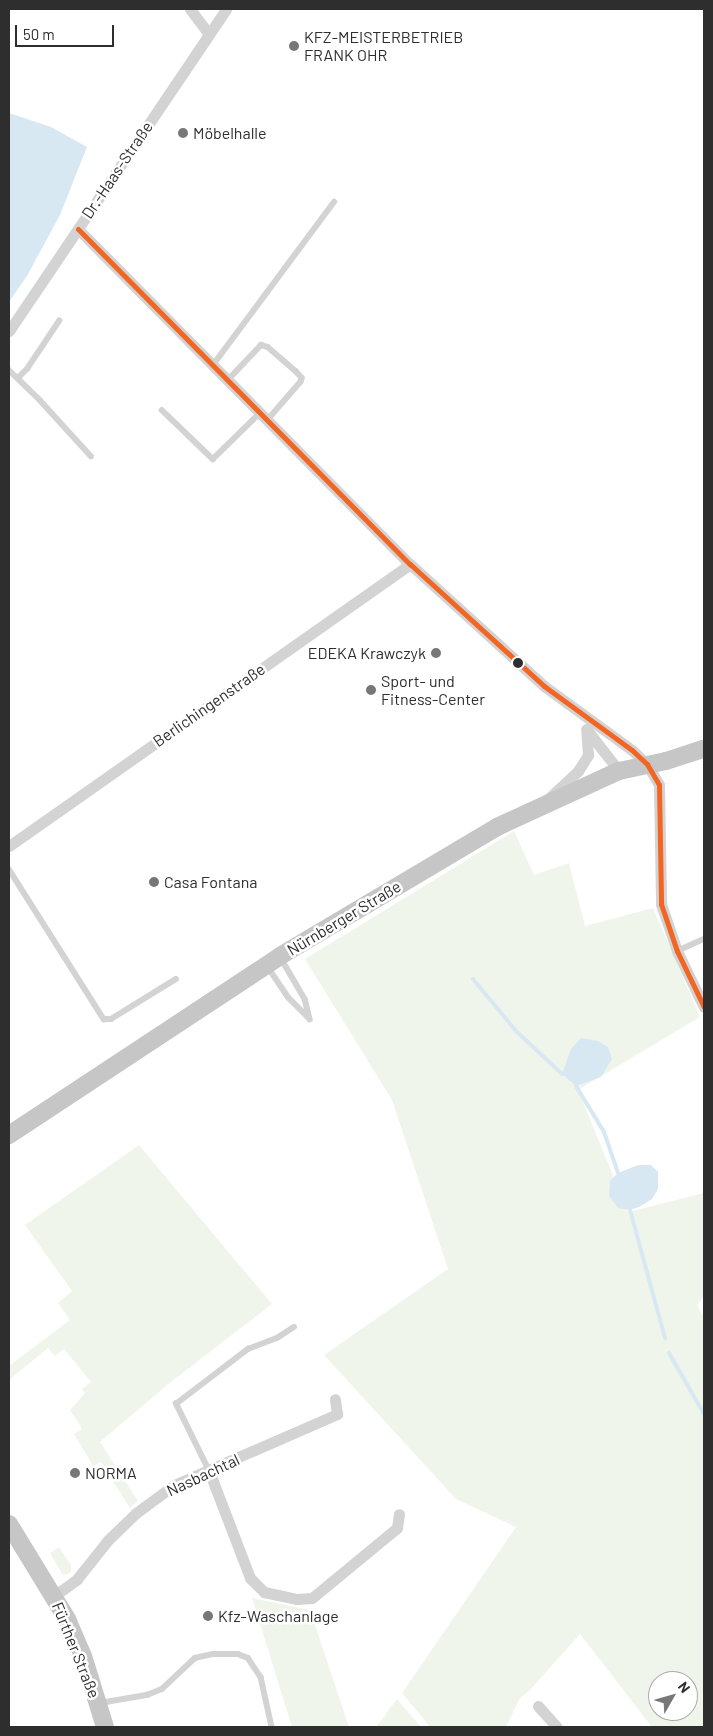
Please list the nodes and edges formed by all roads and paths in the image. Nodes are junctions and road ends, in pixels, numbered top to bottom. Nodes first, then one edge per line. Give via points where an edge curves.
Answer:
1 (190, 9) edge
2 (226, 9) edge
3 (209, 34) junction
4 (334, 202) dead end
5 (78, 228) junction
6 (59, 321) dead end
7 (9, 331) edge
8 (213, 365) junction
9 (9, 370) edge
10 (18, 378) junction
11 (228, 380) junction
12 (162, 410) dead end
13 (264, 417) junction
14 (91, 456) dead end
15 (410, 564) junction
16 (574, 709) junction
17 (586, 729) junction
18 (704, 749) edge
19 (647, 764) junction
20 (619, 771) junction
21 (540, 806) junction
22 (9, 846) edge
23 (9, 869) edge
24 (704, 939) edge
25 (677, 951) junction
26 (274, 961) junction
27 (176, 979) dead end
28 (704, 1008) edge
29 (9, 1136) edge
30 (294, 1327) dead end
31 (335, 1399) dead end
32 (210, 1472) junction
33 (398, 1514) dead end
34 (9, 1524) edge
35 (54, 1596) junction
36 (99, 1703) junction
37 (538, 1706) dead end
38 (105, 1727) edge
39 (272, 1727) edge
40 (557, 1727) edge

1 - 3 street
2 - 3 street, Dr.-Haas-Straße
3 - 5 street, Dr.-Haas-Straße
4 - 8 lane
5 - 7 street, Dr.-Haas-Straße
5 - 8 street
6 - 10 lane
8 - 11 street
9 - 10 lane
10 - 14 lane
11 - 13 street
11 - 13 lane via 261,345 268,347 296,371 302,378 301,382
12 - 13 lane via 213,460
13 - 15 street
15 - 16 street via 544,686
15 - 22 street, Berlichingenstraße
16 - 17 street
16 - 19 street
17 - 20 street
17 - 21 street via 588,755 578,771
18 - 19 main road, Nürnberger Straße
19 - 20 main road, Nürnberger Straße
19 - 25 street via 659,785 661,904
20 - 21 main road, Nürnberger Straße
21 - 26 main road, Nürnberger Straße via 464,845
23 - 27 lane via 104,1019 111,1019
24 - 25 lane
25 - 28 street
26 - 26 lane via 289,998 310,1019 305,999
26 - 29 main road, Nürnberger Straße
30 - 32 lane via 277,1338 248,1349 176,1404
31 - 32 street, Nasbachtal via 337,1414
32 - 33 street via 250,1578 264,1592 297,1599 312,1598 397,1528
32 - 35 street, Nasbachtal via 174,1486 136,1513 108,1540 77,1579
34 - 35 main road, Fürther Straße
35 - 36 main road, Fürther Straße via 83,1656
36 - 38 main road, Fürther Straße
36 - 39 lane via 147,1695 162,1689 195,1658 238,1654 248,1658 261,1677
37 - 40 street

